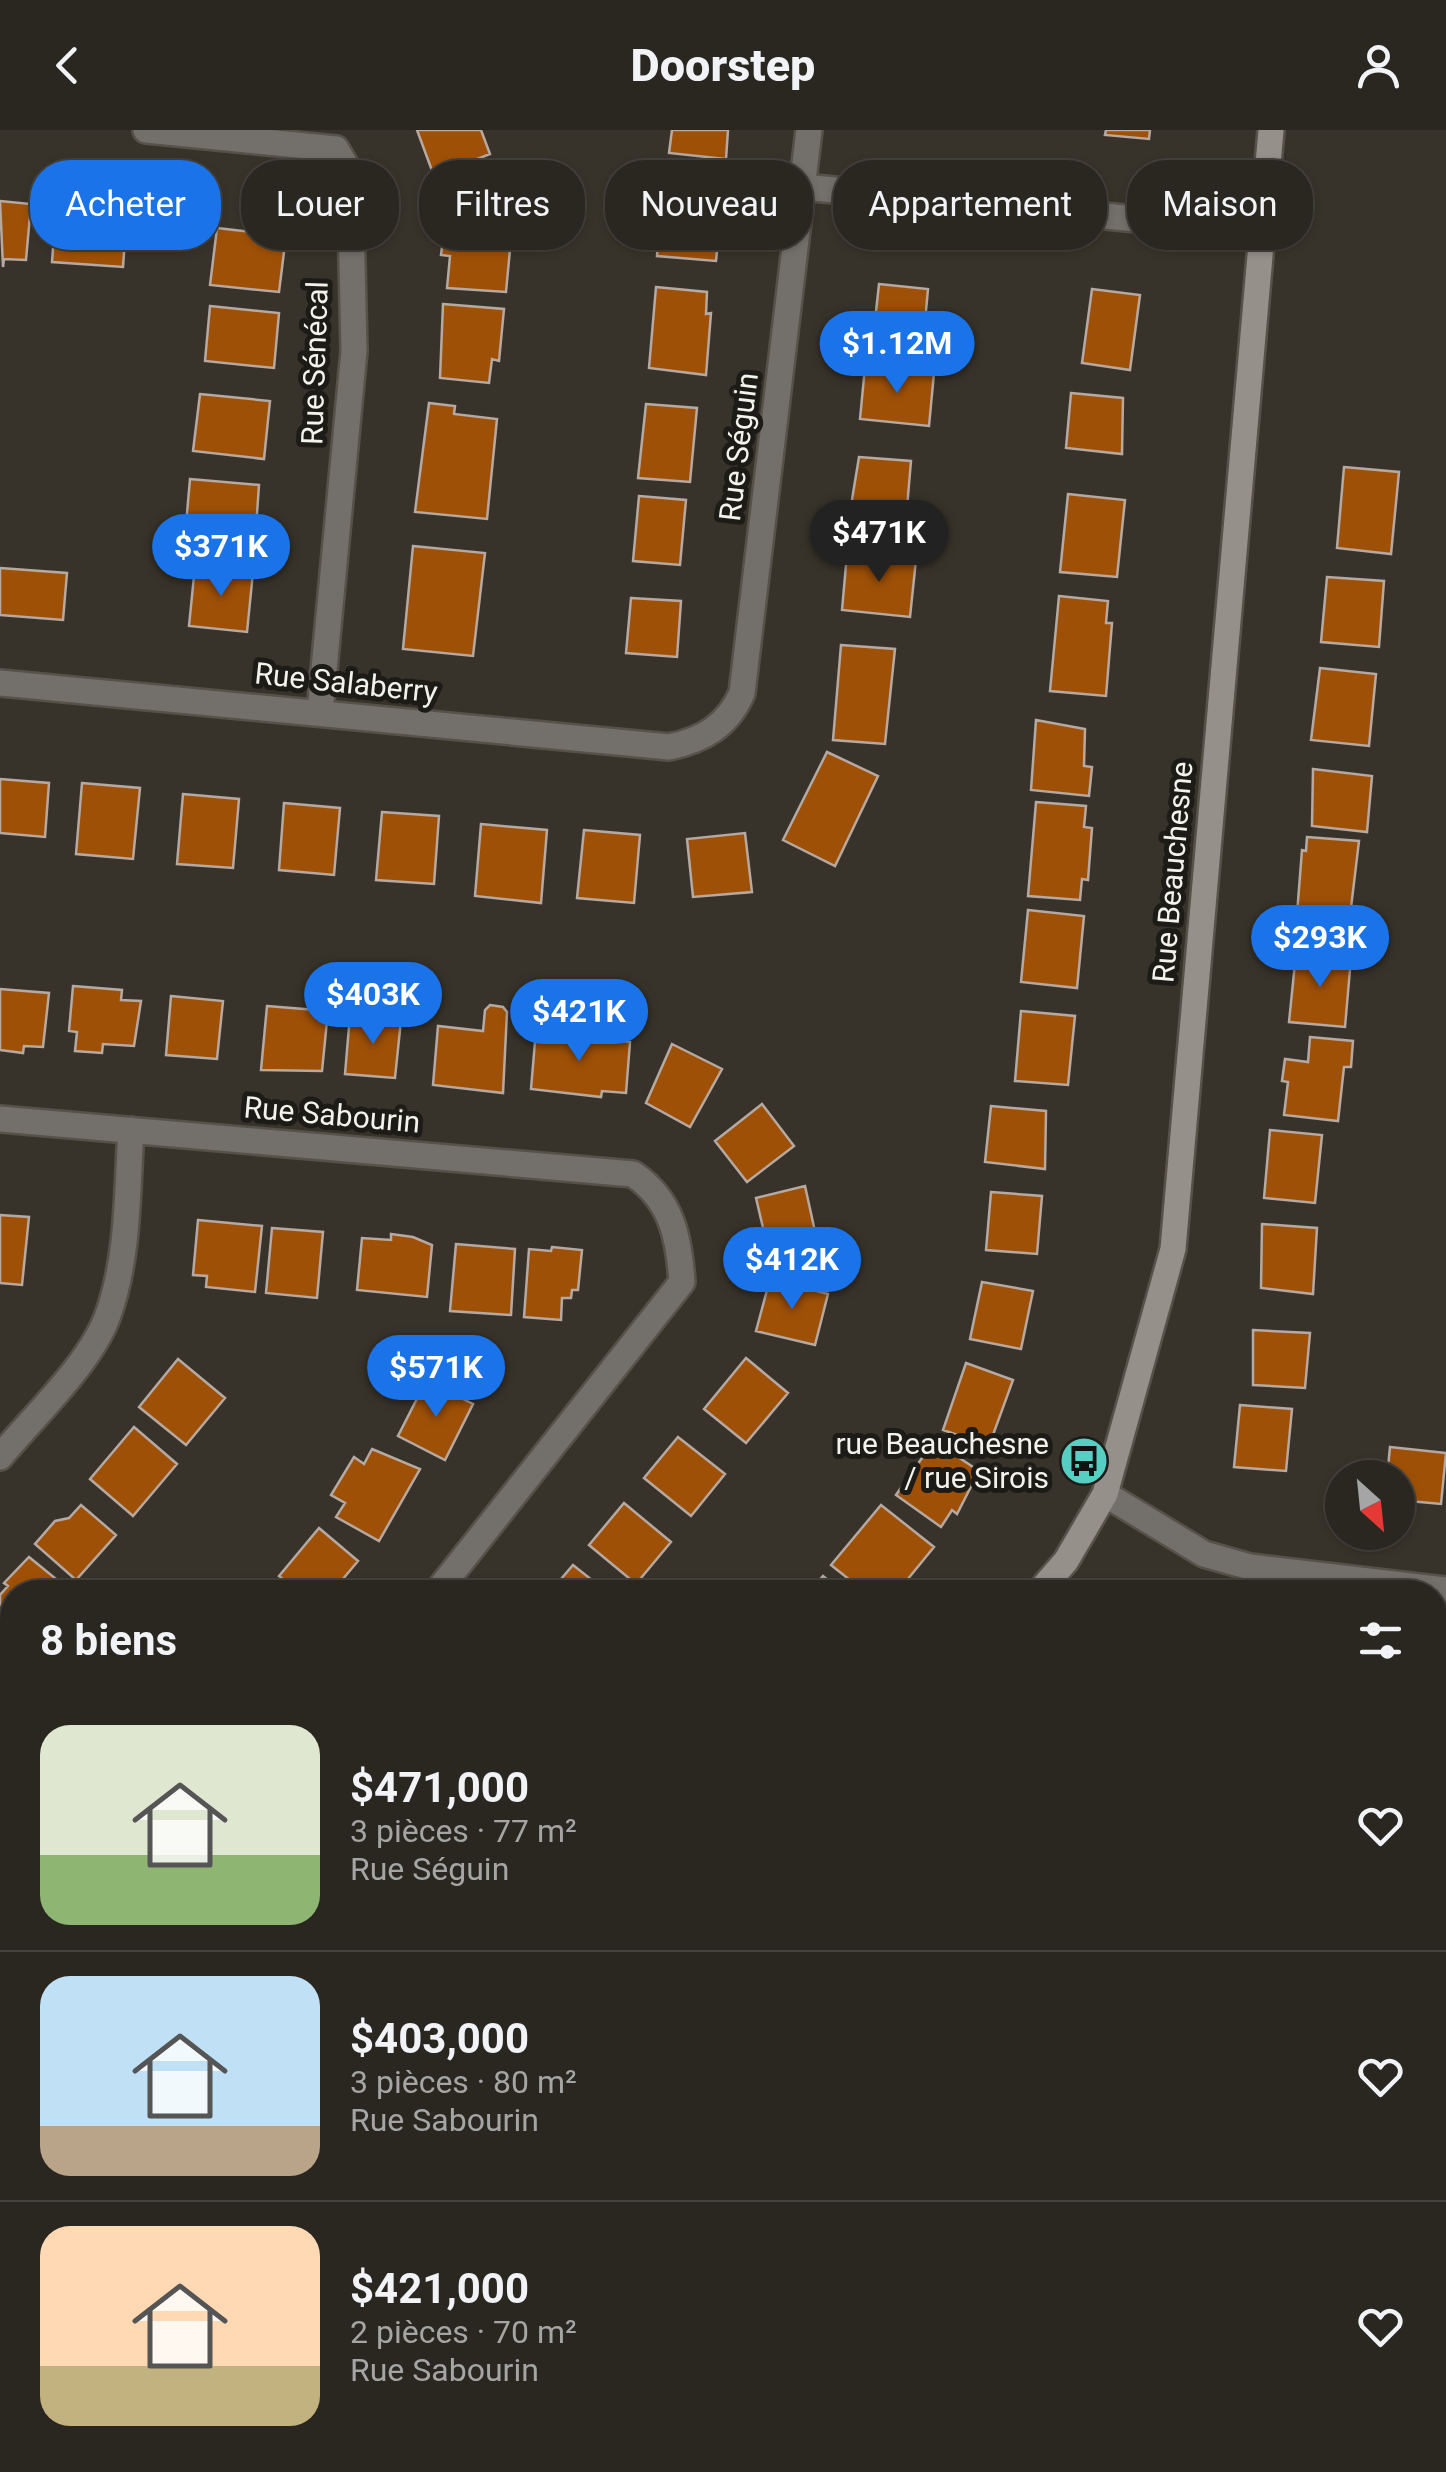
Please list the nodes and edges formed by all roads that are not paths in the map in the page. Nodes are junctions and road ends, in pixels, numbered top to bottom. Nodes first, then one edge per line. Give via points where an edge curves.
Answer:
1 (146, 130) edge
2 (809, 130) edge
3 (1271, 130) edge
4 (806, 160) edge
5 (1268, 160) edge
6 (813, 188) edge
7 (1127, 218) edge
8 (795, 250) edge
9 (1259, 250) edge
10 (0, 683) edge
11 (320, 712) junction
12 (686, 744) joint
13 (0, 1118) edge
14 (130, 1130) junction
15 (0, 1457) edge
16 (1105, 1494) junction
17 (446, 1580) edge
18 (1050, 1580) edge
19 (1361, 1580) edge

1 - 11 street, Rue Sénécal via 336,149 350,173 354,351
2 - 4 street, Rue Séguin
3 - 5 street, Rue Beauchesne
6 - 7 street
8 - 12 street, Rue Séguin via 742,693 730,719
9 - 16 street, Rue Beauchesne via 1173,1249
10 - 11 street, Rue Salaberry
11 - 12 street, Rue Salaberry
13 - 14 street, Rue Sabourin
14 - 15 street via 122,1264 108,1318
14 - 17 street, Rue Sabourin via 633,1174 654,1188 674,1222 682,1282
16 - 18 street, Rue Beauchesne
16 - 19 street via 1204,1554 1250,1567

